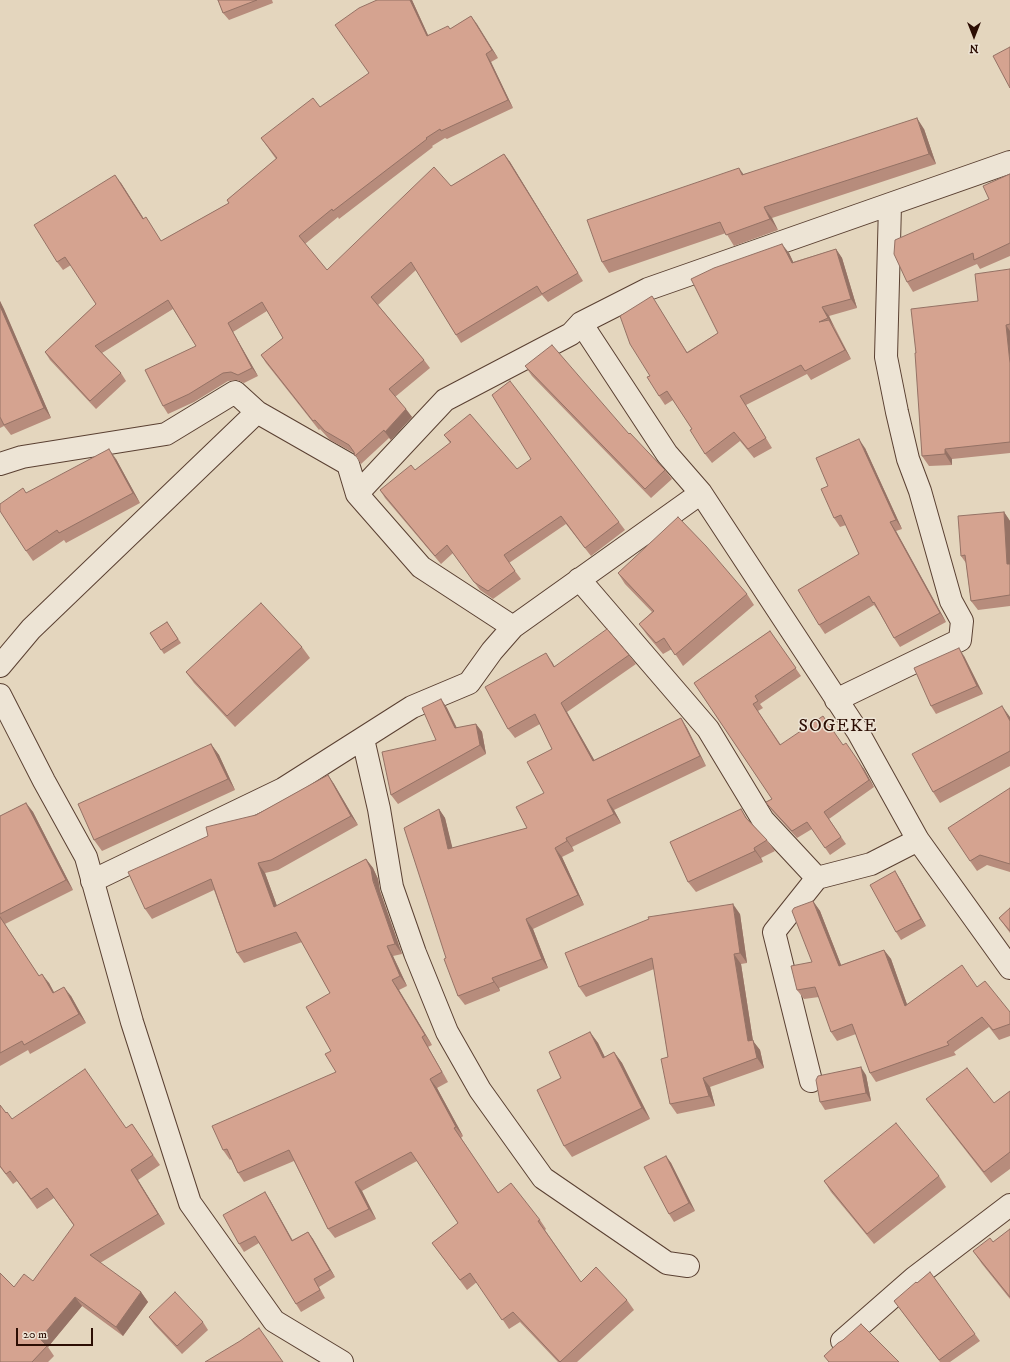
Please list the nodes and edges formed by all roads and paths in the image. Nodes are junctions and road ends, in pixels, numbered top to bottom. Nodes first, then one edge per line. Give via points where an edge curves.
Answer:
1 (1010, 162) edge
2 (890, 205) junction
3 (581, 323) junction
4 (257, 412) junction
5 (0, 464) edge
6 (701, 493) junction
7 (357, 494) junction
8 (580, 579) junction
9 (513, 627) junction
10 (0, 666) edge
11 (0, 694) edge
12 (836, 700) junction
13 (363, 739) junction
14 (918, 840) junction
15 (817, 878) junction
16 (92, 881) junction
17 (1010, 968) edge
18 (811, 1081) dead end
19 (1010, 1205) edge
20 (688, 1266) dead end
21 (842, 1341) edge
22 (342, 1362) edge

1 - 2 street
2 - 3 street via 648,289
2 - 12 street via 886,357 908,459 920,491 951,601 962,621 960,640
3 - 6 street via 667,454
3 - 7 street via 571,334 445,400
4 - 5 street via 235,392 166,434 22,457
4 - 7 street via 348,464
4 - 10 street via 31,629
6 - 8 street
6 - 12 street
7 - 9 street via 421,567
8 - 9 street
8 - 15 street via 708,729 763,820
9 - 13 street via 469,683 412,707
11 - 16 street via 86,857
12 - 14 street via 858,732
13 - 16 street via 283,789
13 - 20 street via 379,810 392,887 446,1032 480,1090 543,1178 667,1263
14 - 15 street via 871,864
14 - 17 street
15 - 18 street via 774,932
16 - 22 street via 132,1022 190,1203 274,1321
19 - 21 street via 914,1278

